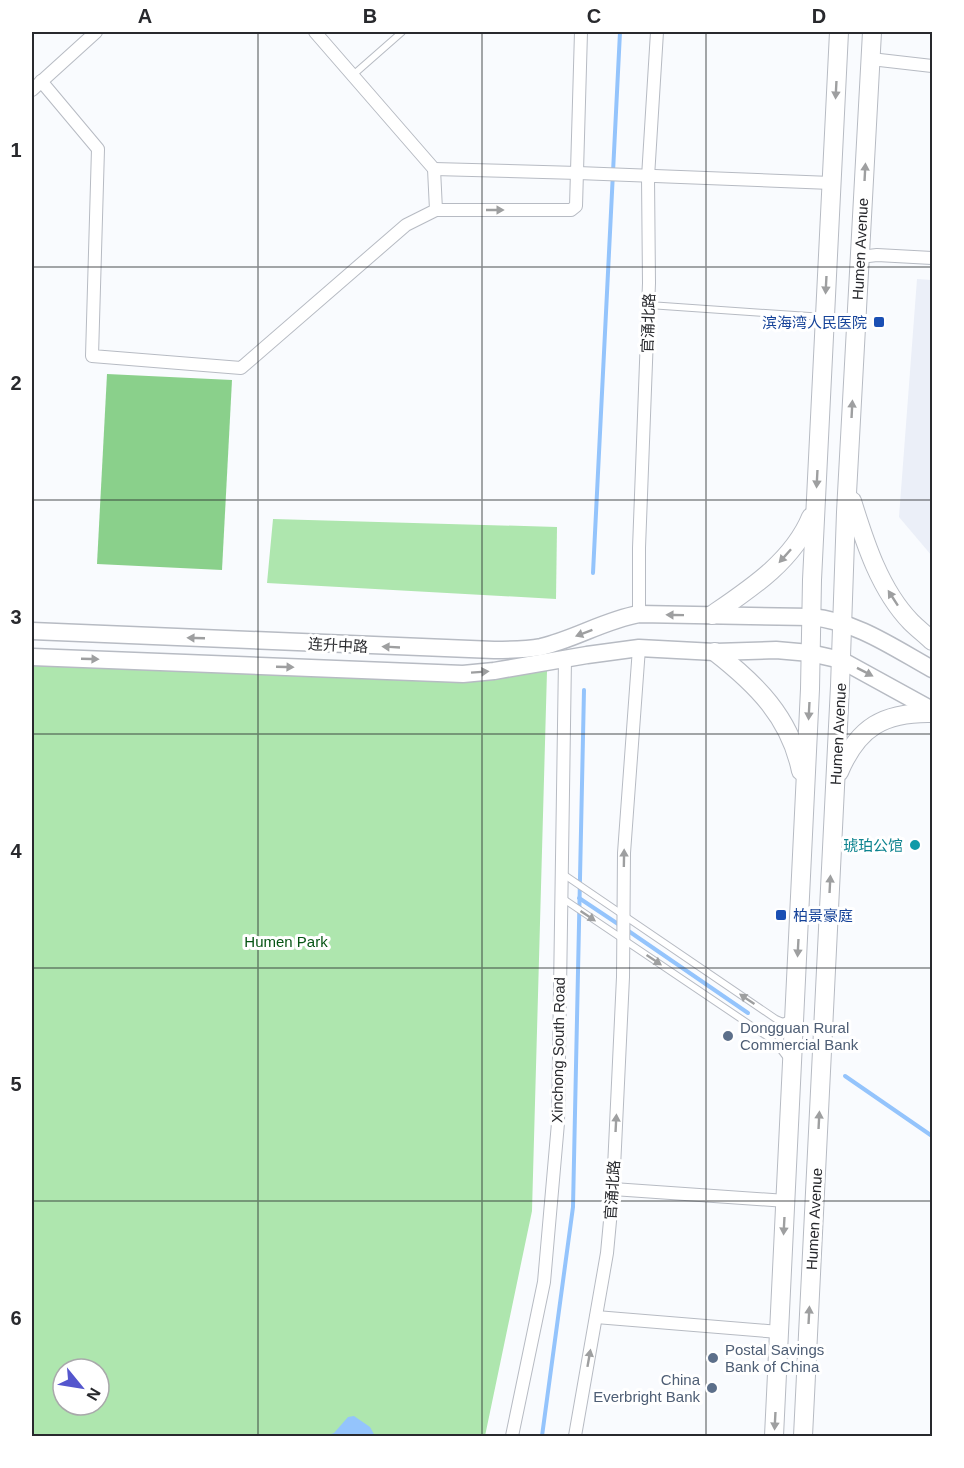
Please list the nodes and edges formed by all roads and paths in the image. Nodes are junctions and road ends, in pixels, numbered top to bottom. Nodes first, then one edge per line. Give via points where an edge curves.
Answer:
1 (96, 32) edge
2 (315, 32) edge
3 (402, 32) edge
4 (581, 32) edge
5 (657, 32) edge
6 (839, 32) edge
7 (872, 32) edge
8 (871, 58) junction
9 (933, 66) edge
10 (353, 75) junction
11 (36, 85) edge
12 (434, 169) junction
13 (578, 172) junction
14 (648, 177) junction
15 (831, 183) junction
16 (436, 210) junction
17 (860, 257) junction
18 (933, 258) edge
19 (649, 305) junction
20 (825, 317) junction
21 (848, 488) junction
22 (815, 507) junction
23 (639, 614) junction
24 (712, 615) junction
25 (811, 617) junction
26 (843, 623) junction
27 (32, 632) edge
28 (933, 641) edge
29 (639, 648) junction
30 (715, 652) junction
31 (810, 652) junction
32 (32, 657) edge
33 (565, 659) junction
34 (841, 660) junction
35 (933, 669) edge
36 (933, 711) edge
37 (835, 782) junction
38 (805, 791) junction
39 (566, 877) junction
40 (566, 901) junction
41 (624, 916) junction
42 (624, 940) junction
43 (795, 1012) junction
44 (792, 1070) junction
45 (613, 1190) junction
46 (786, 1201) junction
47 (596, 1317) junction
48 (779, 1332) junction
49 (512, 1437) edge
50 (575, 1437) edge
51 (774, 1437) edge
52 (803, 1437) edge

1 - 11 street
2 - 10 street
3 - 10 lane
4 - 13 street
5 - 14 street, 官涌北路
6 -> 15 main road, Humen Avenue
7 - 8 main road, Humen Avenue
8 - 9 street
17 -> 8 main road, Humen Avenue
10 - 12 street
11 - 16 street via 99,149 92,356 242,368 406,225
12 - 13 street
12 - 16 street
13 - 14 street
16 -> 13 street via 571,210 576,206
14 - 15 street
14 - 19 street, 官涌北路
15 -> 20 main road, Humen Avenue
17 - 18 street
21 -> 17 main road, Humen Avenue
19 - 20 lane
19 - 23 street, 官涌北路
20 -> 22 main road, Humen Avenue
21 - 26 main road, Humen Avenue
28 -> 21 main road via 893,598 878,571
22 -> 24 main road via 805,533 783,560
22 - 25 main road, Humen Avenue
24 -> 23 main road, 连升中路
23 -> 27 main road, 连升中路 via 541,647 519,650
24 - 25 main road, 连升中路
25 - 26 main road, 连升中路
25 - 31 main road, Humen Avenue
26 - 34 main road, Humen Avenue
26 - 35 main road, 连升中路
29 - 30 main road, 连升中路
29 - 33 main road, 连升中路
41 -> 29 street via 624,853
30 - 31 main road, 连升中路
30 - 38 main road via 768,699 798,757
31 - 34 main road, 连升中路
31 -> 38 main road, Humen Avenue
32 -> 33 main road, 连升中路 via 463,674
33 - 39 street, Xinchong South Road
34 -> 36 main road, 连升中路
34 - 37 main road, Humen Avenue
36 - 37 main road via 883,720 848,751
52 -> 37 main road, Humen Avenue
38 -> 43 main road, Humen Avenue
39 - 40 street, Xinchong South Road
39 - 41 lane
40 -> 42 lane
40 - 49 street, Xinchong South Road via 558,1123 543,1282
41 - 42 street, 官涌北路
43 -> 41 lane via 783,1022
42 -> 44 lane via 768,1037 786,1055
45 -> 42 street, 官涌北路
43 - 44 main road, Humen Avenue
44 - 46 main road, Humen Avenue
45 - 46 street
45 - 47 street, 官涌北路
46 -> 48 main road, Humen Avenue
47 - 48 street
50 -> 47 street, 官涌北路
48 -> 51 main road, Humen Avenue

